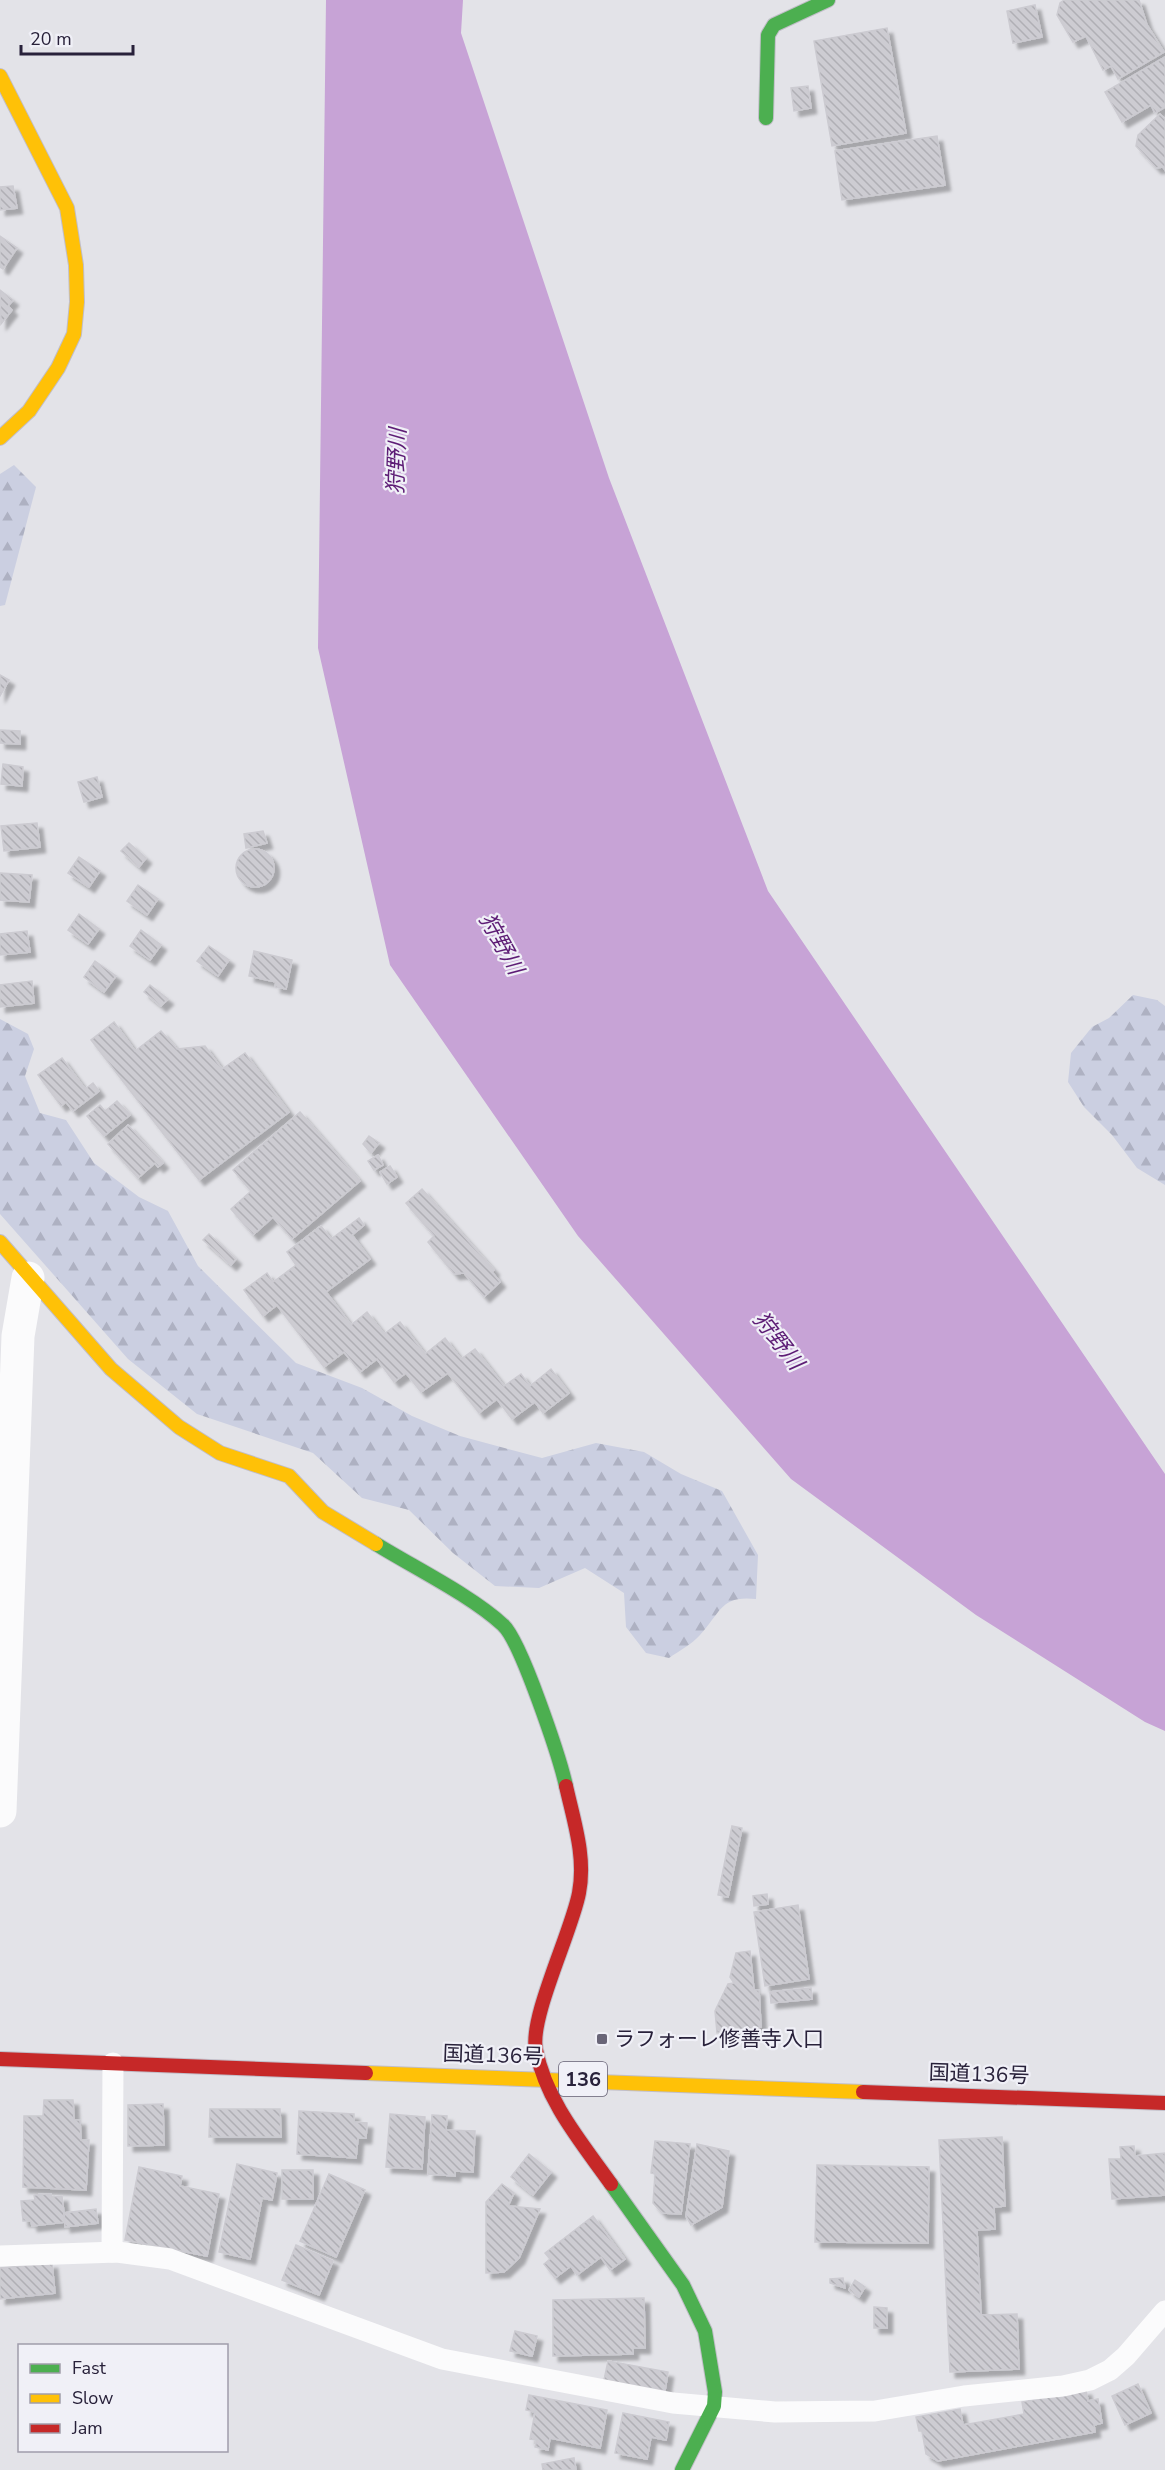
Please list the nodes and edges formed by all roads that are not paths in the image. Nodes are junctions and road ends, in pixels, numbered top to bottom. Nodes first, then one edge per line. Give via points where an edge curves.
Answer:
1 (828, 0) edge
2 (0, 76) edge
3 (766, 118) dead end
4 (0, 438) edge
5 (0, 1242) edge
6 (28, 1278) junction
7 (4, 1568) edge
8 (0, 1811) edge
9 (0, 2059) edge
10 (113, 2063) junction
11 (544, 2078) junction
12 (1165, 2103) edge
13 (112, 2252) junction
14 (0, 2256) edge
15 (1165, 2312) edge
16 (714, 2406) junction
17 (682, 2470) edge

1 - 3 main road via 774,25 768,35
2 - 4 main road via 67,208 77,302 74,334 58,368 29,411
5 - 6 main road
6 - 7 street via 18,1336
6 - 11 main road via 111,1369 179,1427 220,1453 289,1476 323,1512 505,1626 544,1716 565,1780 583,1864 576,1905 537,2025 535,2048
7 - 8 street
9 - 10 main road, 国道136号 / 136
10 - 11 main road, 国道136号 / 136
10 - 13 lane
11 - 12 main road, 国道136号 / 136
11 - 16 main road via 565,2119 683,2285 705,2331
13 - 14 lane
13 - 16 lane via 170,2259 442,2359 673,2403
15 - 16 lane via 1126,2356 1090,2380 875,2411 775,2412
16 - 17 main road

